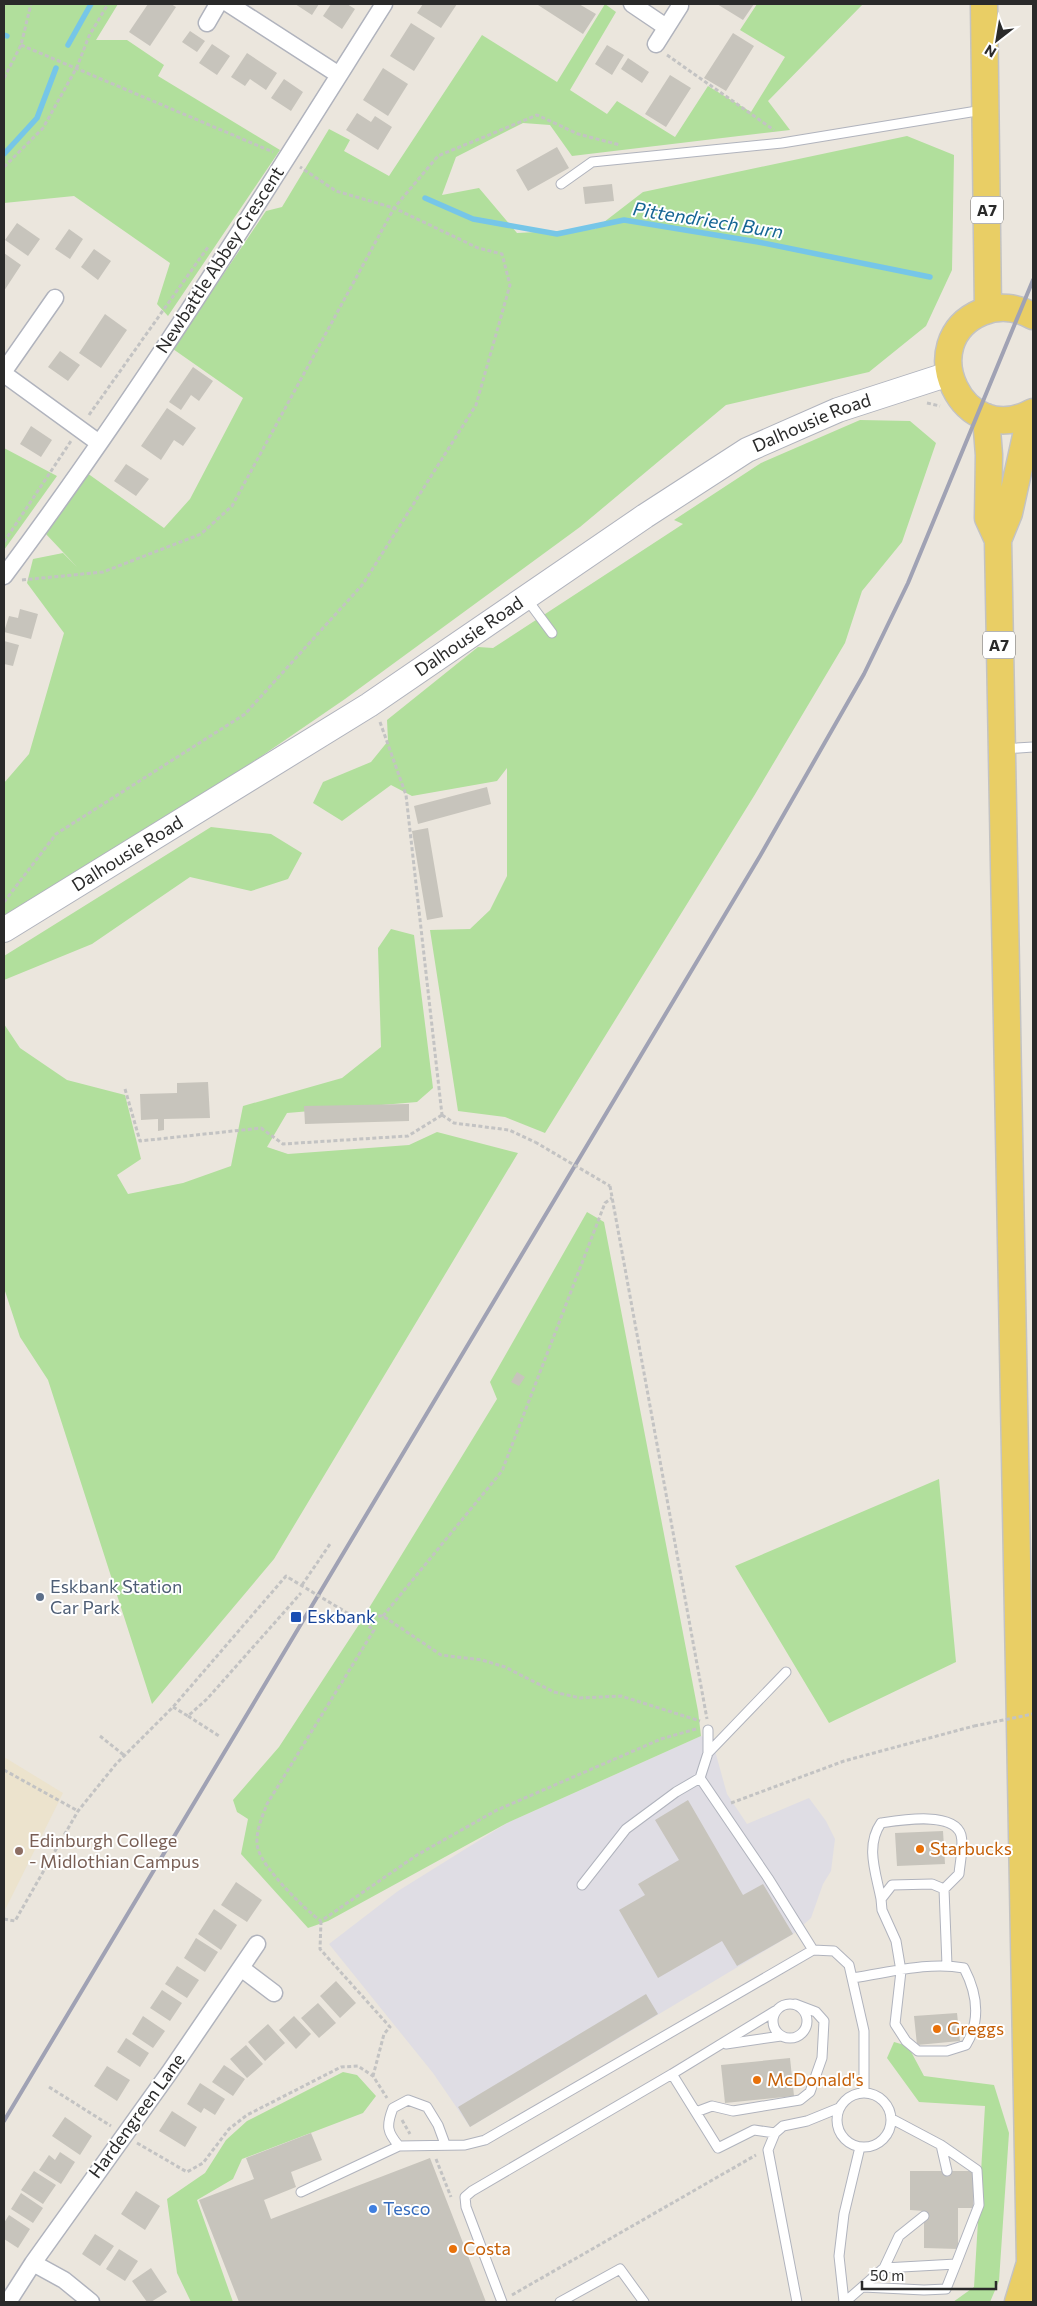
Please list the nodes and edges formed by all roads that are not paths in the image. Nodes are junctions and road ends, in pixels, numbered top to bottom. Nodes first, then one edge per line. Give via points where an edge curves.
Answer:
1 (218, 4) edge
2 (229, 4) edge
3 (384, 4) edge
4 (632, 4) edge
5 (984, 4) edge
6 (680, 6) dead end
7 (207, 23) dead end
8 (666, 27) junction
9 (656, 44) road end
10 (339, 75) junction
11 (985, 110) junction
12 (561, 184) dead end
13 (54, 298) dead end
14 (988, 310) junction
15 (1033, 316) edge
16 (4, 372) edge
17 (949, 374) junction
18 (1032, 412) edge
19 (986, 417) junction
20 (99, 443) junction
21 (998, 540) junction
22 (9, 579) edge
23 (526, 598) junction
24 (552, 633) dead end
25 (1033, 747) edge
26 (1001, 749) junction
27 (4, 930) edge
28 (786, 1672) dead end
29 (708, 1727) road end
30 (708, 1753) junction
31 (700, 1778) junction
32 (582, 1885) dead end
33 (944, 1889) junction
34 (881, 1899) junction
35 (257, 1944) dead end
36 (813, 1950) junction
37 (947, 1965) junction
38 (241, 1968) junction
39 (900, 1971) junction
40 (852, 1978) junction
41 (274, 1992) dead end
42 (795, 2004) junction
43 (775, 2011) junction
44 (781, 2036) junction
45 (721, 2044) junction
46 (672, 2074) junction
47 (864, 2092) junction
48 (839, 2108) junction
49 (696, 2112) junction
50 (892, 2119) junction
51 (774, 2133) junction
52 (445, 2144) junction
53 (941, 2144) junction
54 (399, 2146) junction
55 (860, 2147) junction
56 (947, 2171) dead end
57 (301, 2192) dead end
58 (924, 2216) dead end
59 (33, 2263) junction
60 (956, 2264) junction
61 (884, 2268) junction
62 (1032, 2274) edge
63 (863, 2287) junction
64 (8, 2302) edge
65 (91, 2302) edge
66 (502, 2302) edge
67 (560, 2302) edge
68 (644, 2302) edge
69 (797, 2302) edge
70 (844, 2302) edge
71 (1018, 2302) edge

1 - 7 street
2 - 10 street
3 - 10 street, Newbattle Abbey Crescent
4 - 8 street
5 - 11 main road, A7
6 - 8 street
8 - 9 street
10 - 20 street, Newbattle Abbey Crescent via 280,155
11 - 12 lane via 782,143 592,162
11 - 14 main road, A7
13 - 16 street
14 - 15 main road, A7 via 1013,308
14 - 17 main road, A7 via 968,320 958,332 949,352
16 - 20 street
17 - 19 main road, A7 via 964,403
17 - 23 main road, Dalhousie Road via 838,410 747,450
18 - 19 main road, A7 via 1013,419
18 - 21 main road, A7 via 1009,513
19 - 21 main road, A7 via 988,518
20 - 22 street, Newbattle Abbey Crescent
21 - 26 main road, A7
23 - 24 lane
23 - 27 main road, Dalhousie Road via 369,705
25 - 26 lane
26 - 62 main road, A7
28 - 30 lane
29 - 30 lane
30 - 31 lane
31 - 32 lane via 626,1829
31 - 36 lane
33 - 34 lane via 932,1884 892,1885
33 - 34 lane via 959,1874 962,1842 961,1833 954,1824 944,1819 888,1822 882,1823 873,1834 872,1858
33 - 37 lane
34 - 39 lane via 882,1910 896,1941
35 - 38 street, Hardengreen Lane
36 - 40 lane via 834,1951 849,1965
36 - 52 lane via 485,2140 465,2145
37 - 39 lane
37 - 39 lane via 964,1968 976,2006 973,2033 966,2045 947,2051 918,2050 906,2041 895,2024
38 - 41 street
38 - 59 street, Hardengreen Lane
39 - 40 lane
40 - 47 lane via 864,2031
42 - 43 lane via 784,2004
42 - 44 lane via 804,2011 806,2027 793,2038
42 - 49 lane via 816,2012 824,2021 822,2058 810,2092 800,2100 733,2111 712,2106
43 - 44 lane via 774,2028
43 - 45 lane
44 - 45 lane
45 - 46 lane
46 - 49 lane
46 - 66 lane via 465,2196 466,2207
47 - 48 lane via 849,2096
47 - 50 lane via 884,2100
48 - 51 lane via 807,2121 782,2126
48 - 55 lane via 840,2133 845,2140
49 - 51 lane via 718,2148 754,2130
50 - 53 lane
50 - 55 lane via 888,2134 882,2140
51 - 69 lane via 768,2150
52 - 54 lane
52 - 54 lane via 427,2107 408,2100 394,2108 389,2120 389,2134
53 - 56 lane
53 - 60 lane via 977,2170 979,2206
54 - 57 lane
55 - 70 lane via 844,2214 840,2248
58 - 61 lane via 899,2236
59 - 64 street, Hardengreen Lane
59 - 65 street via 64,2280
60 - 61 lane
60 - 63 lane via 946,2289
61 - 63 lane
62 - 71 main road, A7
63 - 70 lane
67 - 68 lane via 620,2269

